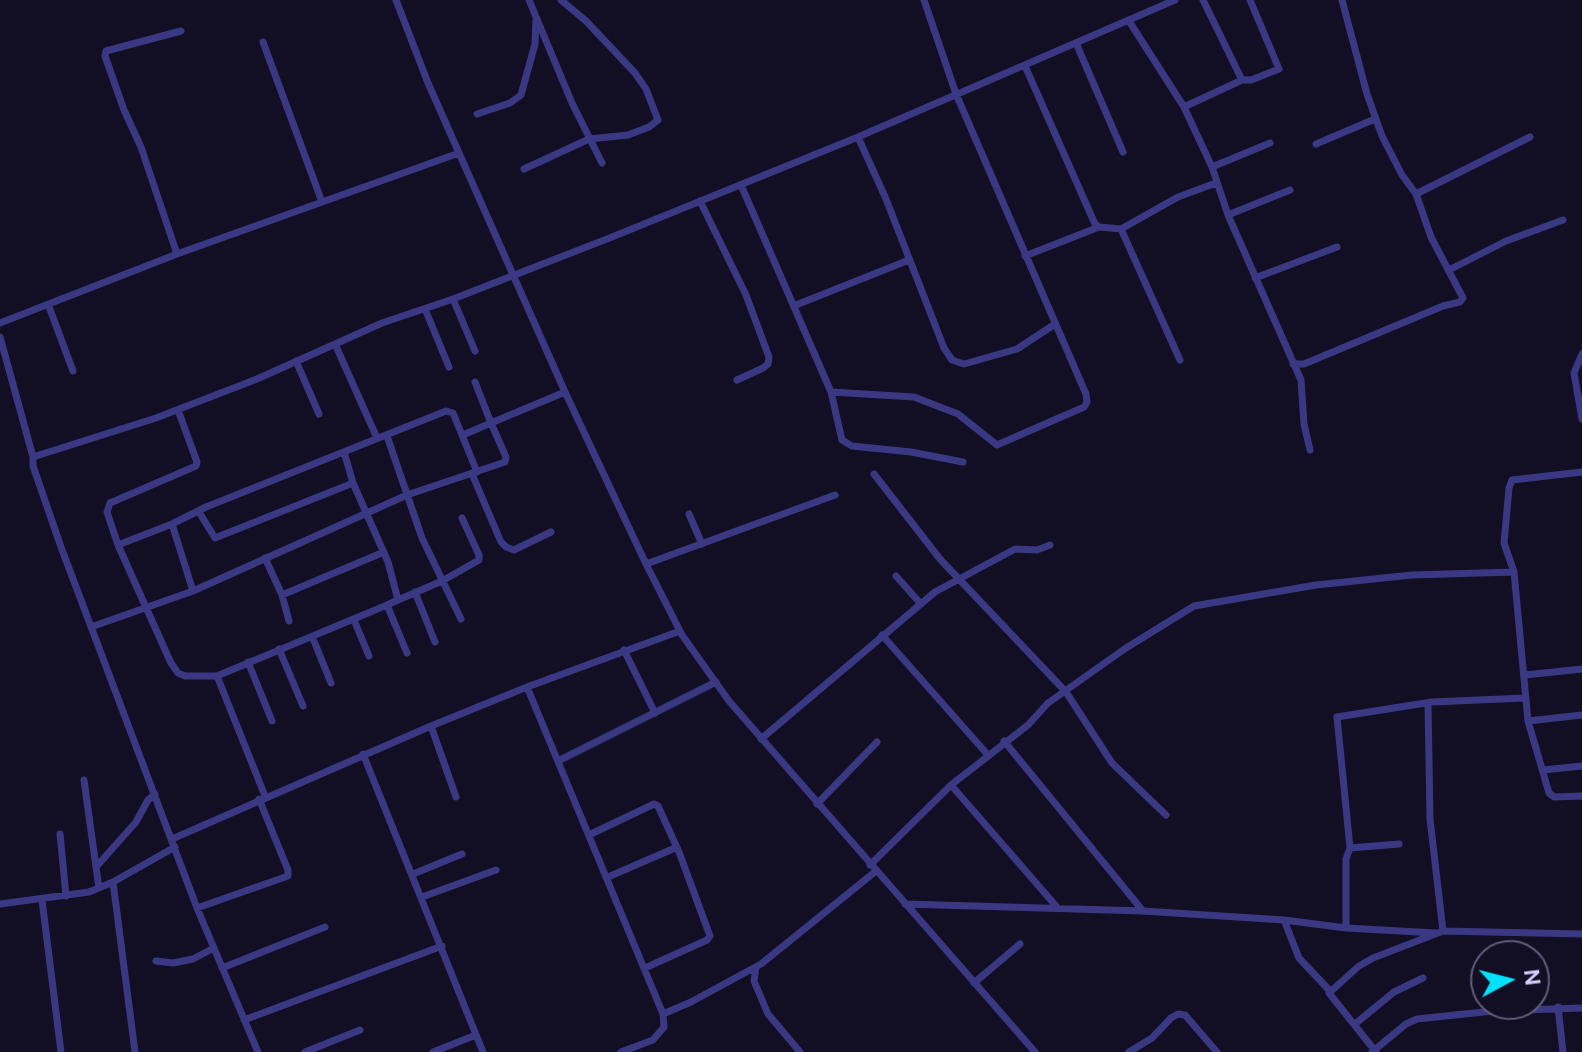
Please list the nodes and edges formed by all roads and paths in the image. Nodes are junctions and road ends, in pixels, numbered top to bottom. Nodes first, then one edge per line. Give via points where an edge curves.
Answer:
1 (396, 0) edge
2 (529, 0) edge
3 (561, 0) edge
4 (924, 0) edge
5 (1175, 0) edge
6 (1203, 0) edge
7 (1250, 0) edge
8 (1342, 0) edge
9 (536, 17) junction
10 (1129, 21) junction
11 (181, 31) dead end
12 (263, 42) dead end
13 (1076, 43) junction
14 (1025, 66) junction
15 (1242, 80) junction
16 (956, 94) junction
17 (1184, 107) junction
18 (477, 114) dead end
19 (1375, 119) junction
20 (858, 137) junction
21 (1530, 137) dead end
22 (589, 139) junction
23 (1270, 143) dead end
24 (1316, 144) dead end
25 (1123, 152) dead end
26 (459, 153) junction
27 (602, 163) dead end
28 (1212, 167) junction
29 (524, 169) dead end
30 (1216, 183) junction
31 (741, 185) junction
32 (1290, 190) dead end
33 (1416, 194) junction
34 (700, 201) junction
35 (322, 202) junction
36 (1228, 215) junction
37 (1563, 220) dead end
38 (1099, 227) junction
39 (1121, 229) junction
40 (1337, 247) dead end
41 (177, 254) junction
42 (1025, 256) junction
43 (909, 260) junction
44 (1449, 270) junction
45 (513, 274) junction
46 (1255, 278) junction
47 (453, 299) junction
48 (48, 304) junction
49 (796, 305) junction
50 (425, 309) junction
51 (0, 323) edge
52 (1055, 324) junction
53 (0, 337) edge
54 (335, 344) junction
55 (475, 351) dead end
56 (1582, 354) edge
57 (1180, 360) dead end
58 (296, 361) junction
59 (1293, 364) junction
60 (449, 367) dead end
61 (73, 371) dead end
62 (737, 380) dead end
63 (475, 382) dead end
64 (565, 392) junction
65 (831, 392) junction
66 (178, 410) junction
67 (319, 414) dead end
68 (1582, 419) edge
69 (491, 423) junction
70 (463, 435) junction
71 (387, 436) junction
72 (377, 438) junction
73 (1310, 450) dead end
74 (344, 452) junction
75 (33, 457) junction
76 (963, 462) dead end
77 (1582, 472) edge
78 (475, 473) junction
79 (874, 474) dead end
80 (353, 483) junction
81 (407, 495) junction
82 (835, 495) dead end
83 (199, 512) junction
84 (367, 514) junction
85 (689, 514) dead end
86 (462, 518) dead end
87 (172, 524) junction
88 (551, 532) dead end
89 (702, 544) junction
90 (118, 545) junction
91 (1050, 545) dead end
92 (384, 552) junction
93 (265, 558) junction
94 (646, 564) junction
95 (1514, 572) junction
96 (896, 576) dead end
97 (959, 579) junction
98 (442, 581) junction
99 (193, 591) junction
100 (415, 592) junction
101 (282, 595) junction
102 (398, 600) junction
103 (921, 604) junction
104 (387, 605) junction
105 (148, 608) junction
106 (461, 619) dead end
107 (354, 620) junction
108 (289, 621) dead end
109 (91, 627) junction
110 (680, 631) junction
111 (882, 635) junction
112 (312, 636) junction
113 (435, 642) dead end
114 (279, 649) junction
115 (624, 650) junction
116 (407, 653) dead end
117 (369, 656) dead end
118 (248, 662) junction
119 (1582, 669) edge
120 (1525, 675) junction
121 (217, 676) junction
122 (716, 682) junction
123 (331, 683) dead end
124 (527, 687) junction
125 (1066, 692) junction
126 (1525, 698) junction
127 (1428, 704) junction
128 (303, 706) dead end
129 (655, 713) junction
130 (1582, 715) edge
131 (272, 721) dead end
132 (1528, 721) junction
133 (431, 726) junction
134 (761, 739) junction
135 (1004, 741) junction
136 (877, 742) dead end
137 (363, 754) junction
138 (988, 755) junction
139 (558, 761) junction
140 (1582, 766) edge
141 (1543, 770) junction
142 (84, 780) dead end
143 (951, 785) junction
144 (155, 794) junction
145 (1582, 796) edge
146 (456, 797) dead end
147 (262, 798) junction
148 (817, 804) junction
149 (1166, 815) dead end
150 (60, 834) dead end
151 (591, 834) junction
152 (174, 843) junction
153 (1399, 844) dead end
154 (675, 848) junction
155 (1350, 848) junction
156 (462, 854) dead end
157 (96, 867) junction
158 (873, 868) junction
159 (496, 870) dead end
160 (413, 874) junction
161 (608, 877) junction
162 (113, 882) junction
163 (99, 888) junction
164 (66, 896) junction
165 (422, 897) junction
166 (42, 900) junction
167 (0, 904) edge
168 (905, 904) junction
169 (1056, 906) junction
170 (197, 908) junction
171 (1143, 911) junction
172 (1284, 920) junction
173 (325, 927) dead end
174 (1346, 928) junction
175 (1439, 932) junction
176 (1582, 934) edge
177 (1020, 944) dead end
178 (442, 946) junction
179 (214, 948) junction
180 (156, 961) dead end
181 (756, 967) junction
182 (222, 968) junction
183 (645, 968) junction
184 (1423, 978) dead end
185 (974, 983) junction
186 (1330, 991) junction
187 (1558, 1007) junction
188 (1582, 1008) edge
189 (663, 1014) junction
190 (244, 1020) junction
191 (1355, 1024) junction
192 (360, 1030) dead end
193 (476, 1035) junction
194 (1374, 1051) edge
195 (61, 1052) edge
196 (135, 1052) edge
197 (258, 1052) edge
198 (305, 1052) edge
199 (433, 1052) edge
200 (483, 1052) edge
201 (621, 1052) edge
202 (800, 1052) edge
203 (1035, 1052) edge
204 (1129, 1052) edge
205 (1217, 1052) edge
206 (1563, 1052) edge

1 - 26 street
2 - 9 street
3 - 22 street via 635,73 658,118 628,135
4 - 16 street
5 - 10 street
6 - 15 street
7 - 15 street via 1279,69
8 - 19 street
9 - 18 street via 535,44 521,95
9 - 22 street
10 - 13 street
10 - 17 street
11 - 41 street via 106,51 105,56
12 - 35 street
13 - 14 street
13 - 25 street
14 - 16 street
14 - 38 street
15 - 17 street
16 - 20 street
16 - 42 street
17 - 28 street
19 - 24 street
19 - 33 street
20 - 31 street
20 - 43 street
21 - 33 street
22 - 27 street
22 - 29 street
23 - 28 street
26 - 35 street
26 - 45 street
28 - 30 street
30 - 36 street
30 - 39 street
31 - 34 street
31 - 49 street
32 - 36 street
33 - 44 street
34 - 45 street
34 - 62 street via 746,295 769,357 763,368
35 - 41 street
36 - 46 street
37 - 44 street
38 - 39 street
38 - 42 street
39 - 57 street
40 - 46 street
41 - 48 street
42 - 52 street
43 - 49 street
43 - 52 street via 952,360 964,364 1017,349
44 - 59 street via 1462,293 1460,302
45 - 47 street
45 - 64 street
46 - 59 street
47 - 50 street
47 - 55 street
48 - 51 street
48 - 61 street
49 - 65 street
50 - 54 street
50 - 60 street
52 - 65 street via 1086,404 1001,444 994,444 958,414 914,397
53 - 75 street
54 - 58 street
54 - 72 street
56 - 68 street via 1574,373
58 - 66 street
58 - 67 street
59 - 73 street via 1301,380
63 - 69 street
64 - 69 street
64 - 94 street
65 - 76 street via 842,440 852,446
66 - 75 street
66 - 90 street via 196,466 110,503 107,512
69 - 70 street
69 - 78 street via 506,460
70 - 71 street via 449,411
70 - 78 street
71 - 72 street
71 - 81 street
72 - 74 street
74 - 80 street
74 - 83 street
75 - 109 street
77 - 95 street via 1512,480 1504,543
78 - 81 street
78 - 88 street via 506,547 514,550
79 - 97 street
80 - 83 street via 218,537
80 - 84 street
81 - 84 street
81 - 98 street
82 - 89 street
83 - 87 street
84 - 92 street
84 - 93 street
85 - 89 street
86 - 98 street via 479,560
87 - 90 street
87 - 99 street
89 - 94 street
90 - 105 street
91 - 97 street via 1015,549
92 - 101 street
92 - 102 street
93 - 99 street
93 - 101 street
94 - 110 street
95 - 120 street
95 - 125 street via 1316,585 1194,606
96 - 103 street
97 - 103 street
97 - 125 street
98 - 100 street
98 - 106 street
99 - 105 street
100 - 102 street
100 - 113 street
101 - 108 street
102 - 104 street
103 - 111 street
104 - 107 street
104 - 116 street
105 - 109 street
105 - 121 street via 178,673
107 - 112 street
107 - 117 street
109 - 144 street
110 - 115 street
110 - 122 street
111 - 134 street
111 - 138 street
112 - 114 street
112 - 123 street
114 - 118 street
114 - 128 street
115 - 124 street
115 - 129 street
118 - 121 street
118 - 131 street
119 - 120 street
120 - 126 street
121 - 147 street
122 - 129 street
122 - 134 street
124 - 133 street
124 - 139 street
125 - 135 street
125 - 149 street via 1112,763
126 - 127 street
126 - 132 street
127 - 155 street via 1337,717
127 - 175 street
129 - 139 street
130 - 132 street
132 - 141 street
133 - 137 street
133 - 146 street
134 - 148 street
135 - 138 street
135 - 171 street
136 - 148 street
137 - 147 street
137 - 160 street
138 - 143 street
139 - 151 street
140 - 141 street
141 - 145 street via 1554,797
142 - 157 street
143 - 158 street
143 - 169 street
144 - 152 street
144 - 157 street
147 - 152 street
147 - 170 street via 288,876
148 - 158 street
150 - 164 street
151 - 154 street via 654,804
151 - 161 street
152 - 162 street
152 - 170 street
153 - 155 street
154 - 161 street
154 - 183 street via 710,936
155 - 174 street
156 - 160 street
157 - 163 street
158 - 168 street
158 - 181 street
159 - 165 street
160 - 165 street
161 - 183 street
162 - 163 street
162 - 196 street
163 - 164 street
164 - 166 street
165 - 178 street
166 - 167 street
166 - 195 street
168 - 169 street
168 - 185 street
169 - 171 street
170 - 179 street
171 - 172 street
172 - 174 street
172 - 186 street via 1299,958
173 - 182 street
174 - 175 street
175 - 176 street
175 - 186 street via 1373,958
177 - 185 street
178 - 190 street
178 - 193 street
179 - 180 street via 193,959
179 - 182 street
181 - 189 street
181 - 202 street via 754,981 768,1014
182 - 190 street
183 - 189 street
184 - 191 street via 1394,992
185 - 203 street
186 - 191 street
187 - 188 street
187 - 194 street via 1417,1019
187 - 206 street
189 - 201 street via 664,1027 653,1040
190 - 197 street
191 - 194 street
192 - 198 street
193 - 199 street
193 - 200 street
204 - 205 street via 1178,1014 1185,1015

